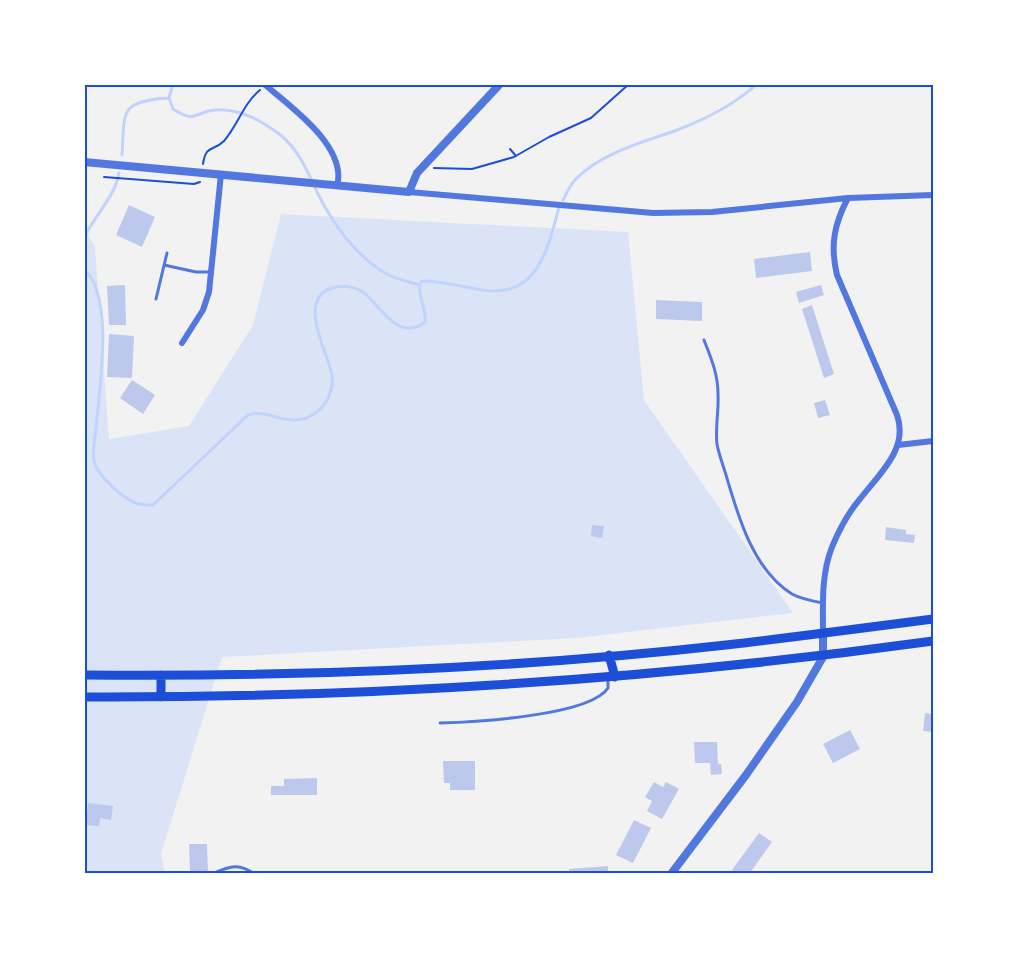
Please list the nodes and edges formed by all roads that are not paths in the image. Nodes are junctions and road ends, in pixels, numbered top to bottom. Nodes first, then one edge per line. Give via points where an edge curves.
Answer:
1 (500, 84) edge
2 (265, 85) edge
3 (84, 154) edge
4 (86, 162) edge
5 (220, 174) junction
6 (336, 185) junction
7 (409, 192) junction
8 (933, 195) edge
9 (848, 198) junction
10 (167, 253) dead end
11 (164, 265) junction
12 (211, 272) junction
13 (156, 299) dead end
14 (704, 340) dead end
15 (182, 343) dead end
16 (933, 441) edge
17 (898, 445) junction
18 (823, 603) junction
19 (933, 619) edge
20 (823, 633) junction
21 (933, 642) edge
22 (609, 656) junction
23 (823, 657) junction
24 (84, 675) edge
25 (161, 675) junction
26 (611, 677) junction
27 (84, 697) edge
28 (161, 697) junction
29 (440, 723) dead end
30 (214, 873) edge
31 (254, 874) edge
32 (671, 874) edge

1 - 7 street via 417,173
2 - 6 street via 323,139 337,163
3 - 4 street
4 - 5 street
5 - 6 street
5 - 12 street
6 - 7 street
7 - 9 street via 653,213 712,212
8 - 9 street
9 - 17 street via 835,226 833,259 897,415 901,430
10 - 11 lane
11 - 12 lane
11 - 13 lane
12 - 15 street via 204,310
14 - 18 lane via 716,369 717,445 736,511 753,550 790,593
16 - 17 street
17 - 18 street via 880,476 840,528 827,560
18 - 20 street
19 - 20 main road
20 - 22 main road
20 - 23 street
21 - 23 main road
22 - 25 main road via 381,670
22 - 26 main road
23 - 26 main road
23 - 32 street via 791,711
24 - 25 main road
25 - 28 main road
26 - 28 main road via 408,692
26 - 29 lane via 600,696 569,708 536,715
27 - 28 main road
30 - 31 lane via 241,866

